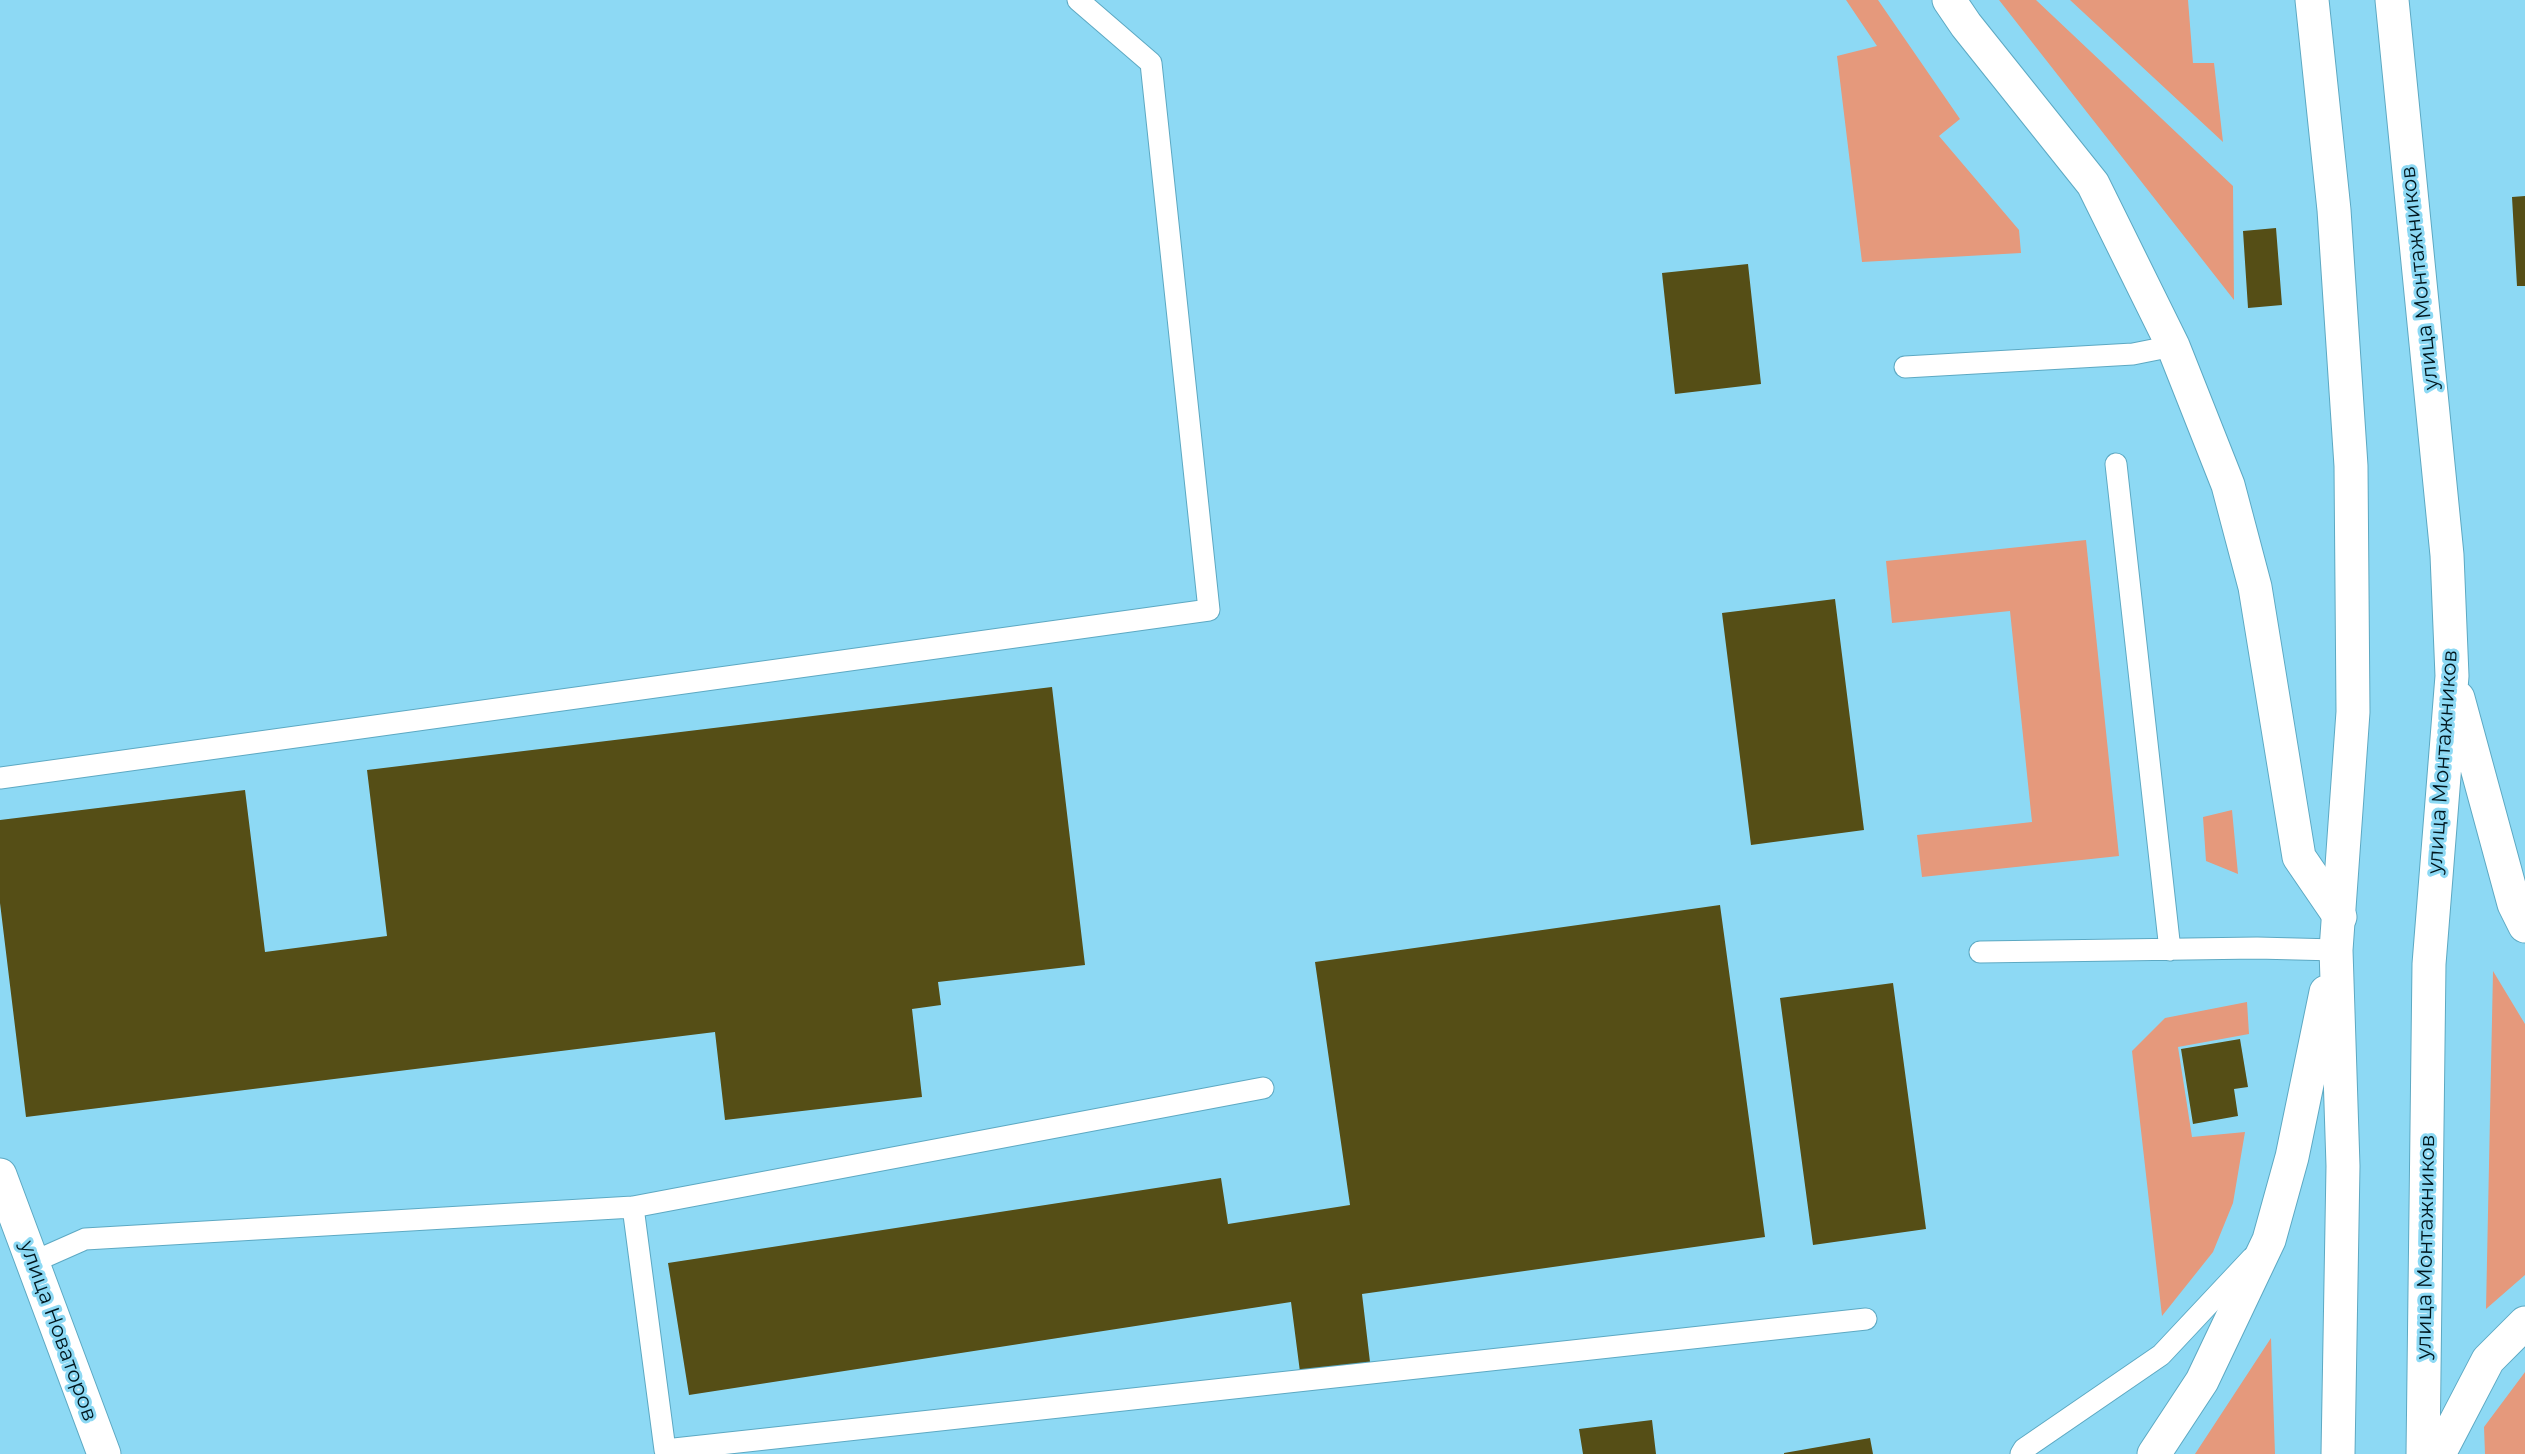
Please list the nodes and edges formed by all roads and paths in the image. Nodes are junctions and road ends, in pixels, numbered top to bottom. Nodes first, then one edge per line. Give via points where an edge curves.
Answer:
1 (1078, 0) edge
2 (1949, 0) edge
3 (2312, 0) edge
4 (2394, 5) edge
5 (2173, 346) junction
6 (1905, 366) dead end
7 (2116, 464) dead end
8 (2452, 676) junction
9 (0, 778) edge
10 (2340, 917) junction
11 (2525, 926) edge
12 (2170, 950) junction
13 (2336, 950) junction
14 (1980, 952) dead end
15 (1263, 1088) dead end
16 (0, 1175) edge
17 (633, 1207) junction
18 (2269, 1240) junction
19 (33, 1262) junction
20 (1866, 1320) dead end
21 (2525, 1323) edge
22 (104, 1454) edge
23 (2021, 1454) edge
24 (2154, 1454) edge
25 (2338, 1454) edge
26 (2423, 1454) edge
27 (2439, 1454) edge

1 - 9 lane via 1151,63 1209,610
2 - 5 main road via 2093,184
3 - 10 main road via 2334,210 2351,465 2353,712
4 - 8 main road, улица Монтажников via 2447,555
5 - 6 lane via 2133,354
5 - 10 main road via 2228,485 2255,587 2300,857
7 - 12 lane
8 - 11 main road via 2514,904
8 - 26 main road, улица Монтажников via 2429,964
10 - 13 main road
12 - 13 lane
12 - 14 lane
13 - 18 main road via 2292,1157
13 - 25 main road via 2343,1166
15 - 17 lane
16 - 19 main road, улица Новаторов
17 - 19 lane via 85,1239
17 - 20 lane via 665,1450
18 - 23 lane via 2161,1355
18 - 24 main road via 2202,1381
19 - 22 main road, улица Новаторов
21 - 27 main road via 2488,1360

